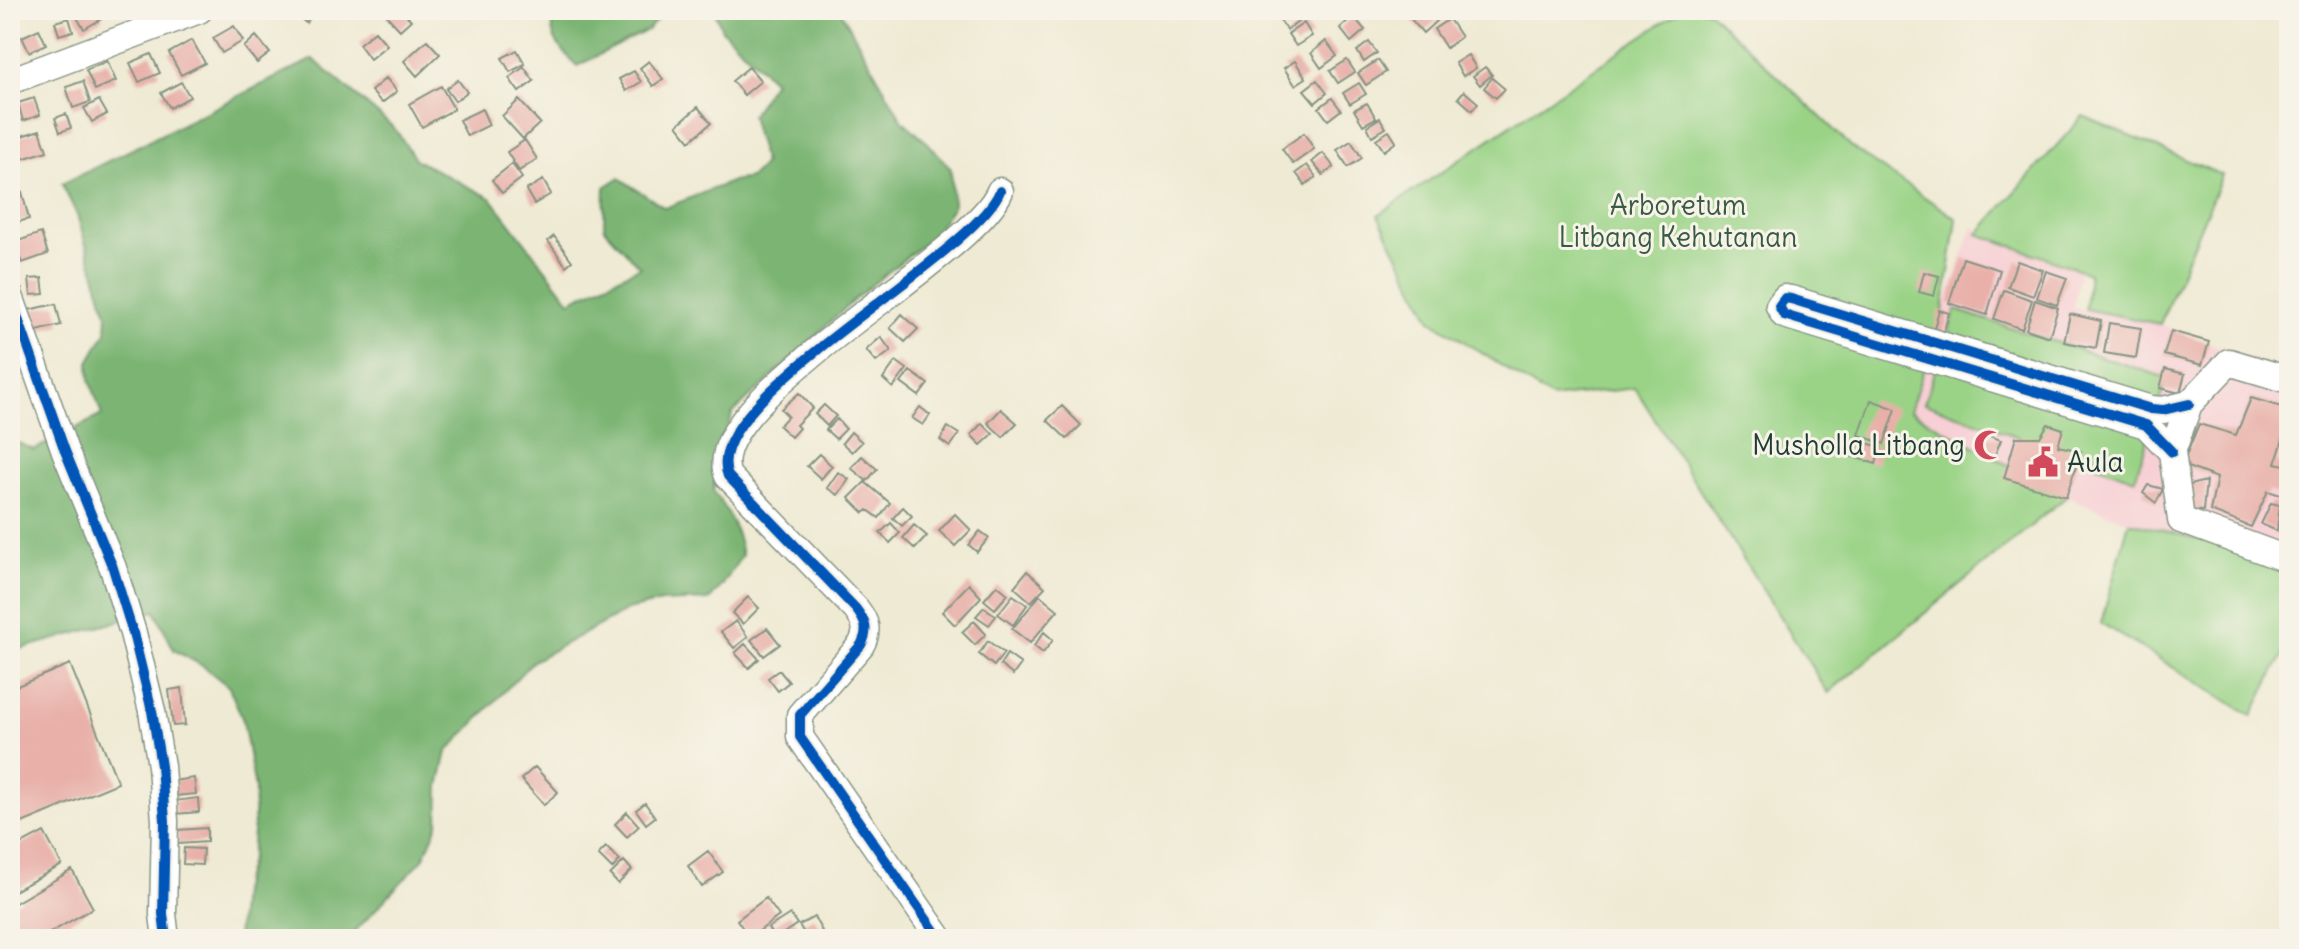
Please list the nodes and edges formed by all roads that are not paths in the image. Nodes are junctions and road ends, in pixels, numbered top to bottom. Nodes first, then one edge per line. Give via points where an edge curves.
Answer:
1 (199, 10) edge
2 (10, 81) edge
3 (1000, 191) dead end
4 (10, 296) edge
5 (1934, 352) junction
6 (2289, 380) edge
7 (2189, 404) junction
8 (2148, 417) junction
9 (2172, 452) junction
10 (2289, 560) edge
11 (166, 939) edge
12 (940, 939) edge

1 - 2 street
3 - 12 street via 975,223 833,335 767,396 731,442 725,469 865,621 867,634 861,645 800,715 800,737
4 - 11 street via 113,568 152,711 165,821
5 - 5 street via 1791,299 1779,306 1784,315
5 - 8 street
6 - 7 street via 2229,362
7 - 8 street
7 - 9 street
8 - 9 street
9 - 10 street via 2181,520

